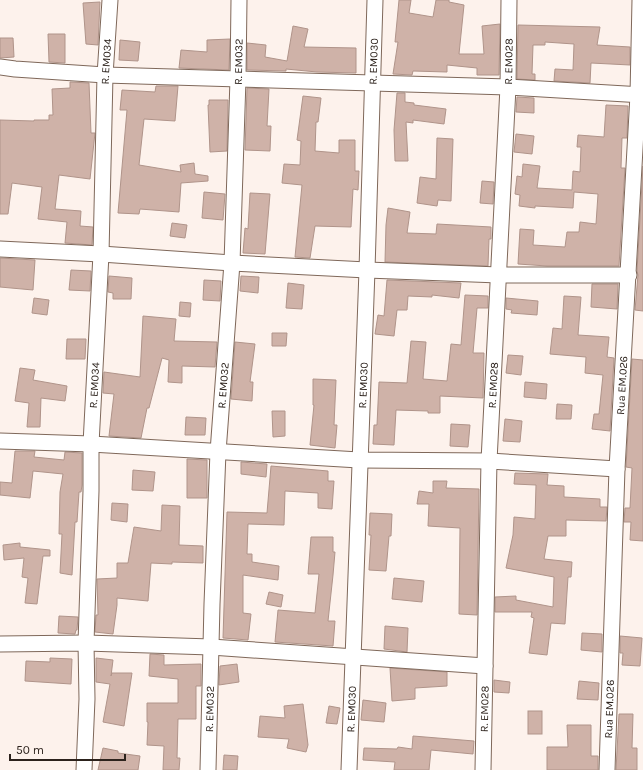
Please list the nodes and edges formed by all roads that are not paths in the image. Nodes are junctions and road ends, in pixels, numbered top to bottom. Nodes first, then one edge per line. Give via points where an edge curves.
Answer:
1 (110, 0) edge
2 (239, 0) edge
3 (375, 0) edge
4 (509, 0) edge
5 (640, 0) edge
6 (0, 67) edge
7 (105, 75) junction
8 (238, 79) junction
9 (372, 83) junction
10 (508, 88) junction
11 (641, 95) edge
12 (0, 249) edge
13 (101, 254) junction
14 (232, 263) junction
15 (367, 270) junction
16 (499, 274) junction
17 (628, 275) junction
18 (0, 442) edge
19 (91, 444) junction
20 (218, 452) junction
21 (359, 460) junction
22 (489, 461) junction
23 (617, 469) junction
24 (0, 644) edge
25 (86, 644) junction
26 (211, 647) junction
27 (353, 657) junction
28 (485, 666) junction
29 (84, 770) edge
30 (208, 770) edge
31 (349, 770) edge
32 (483, 770) edge
33 (607, 770) edge

1 - 7 street, R. EM034
2 - 8 street, R. EM032
3 - 9 street, R. EM030
4 - 10 street, R. EM028
5 - 11 street, Rua EM.026
6 - 7 street
7 - 8 street
7 - 13 street, R. EM034
8 - 9 street
8 - 14 street, R. EM032
9 - 10 street
9 - 15 street, R. EM030
10 - 11 street
10 - 16 street, R. EM028
11 - 17 street, Rua EM.026
12 - 13 street
13 - 14 street
13 - 19 street, R. EM034
14 - 15 street
14 - 20 street, R. EM032
15 - 16 street
15 - 21 street, R. EM030
16 - 17 street
16 - 22 street, R. EM028
17 - 23 street, Rua EM.026
18 - 19 street
19 - 20 street
19 - 25 street, R. EM034 via 92,491
20 - 21 street
20 - 26 street, R. EM032
21 - 22 street
21 - 27 street, R. EM030
22 - 23 street
22 - 28 street, R. EM028
23 - 33 street, Rua EM.026
24 - 25 street
25 - 26 street
25 - 29 street, R. EM034
26 - 27 street
26 - 30 street, R. EM032
27 - 28 street
27 - 31 street, R. EM030
28 - 32 street, R. EM028

